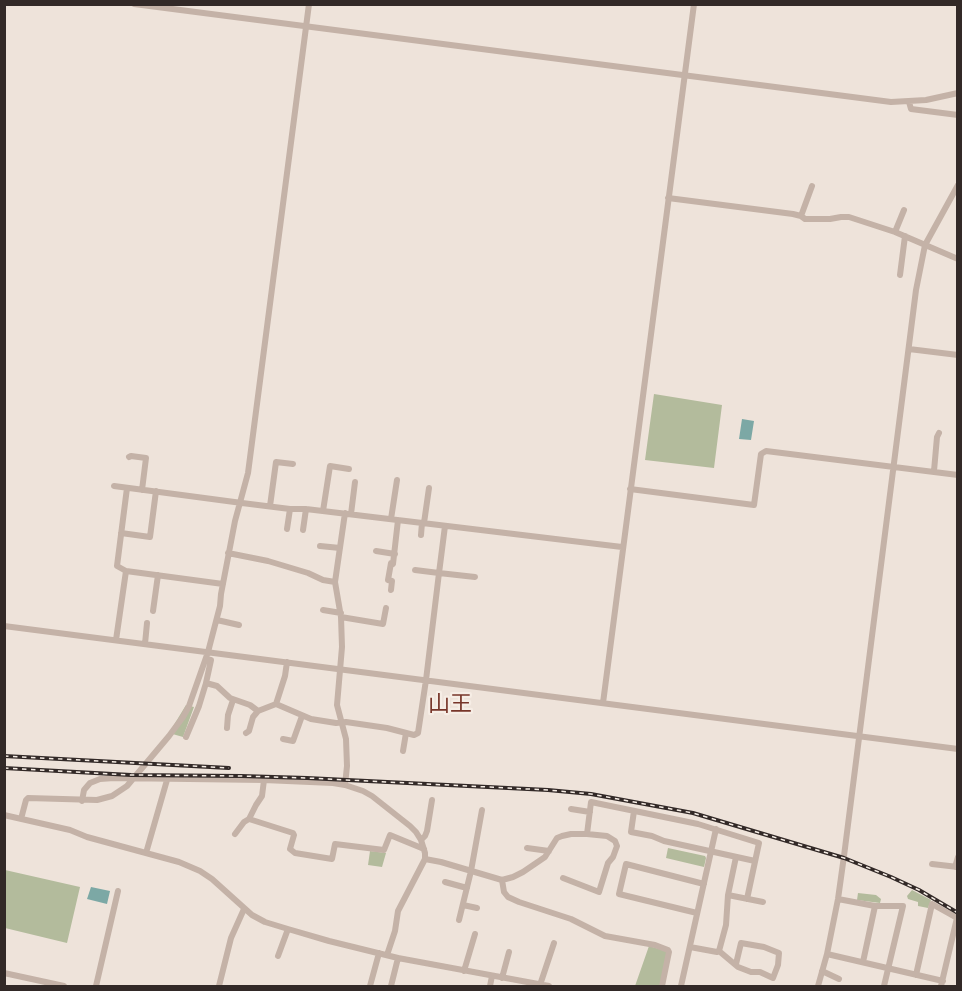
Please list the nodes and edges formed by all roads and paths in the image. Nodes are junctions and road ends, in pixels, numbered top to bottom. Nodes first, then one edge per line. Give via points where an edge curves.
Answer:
1 (134, 4) edge
2 (309, 4) edge
3 (694, 4) edge
4 (306, 27) junction
5 (684, 75) junction
6 (957, 93) edge
7 (909, 102) junction
8 (957, 115) edge
9 (957, 185) edge
10 (812, 186) dead end
11 (669, 198) junction
12 (904, 210) dead end
13 (801, 216) junction
14 (896, 232) junction
15 (905, 236) junction
16 (925, 245) junction
17 (957, 259) edge
18 (900, 275) dead end
19 (909, 349) junction
20 (957, 356) edge
21 (939, 433) dead end
22 (129, 458) dead end
23 (293, 464) dead end
24 (894, 466) junction
25 (349, 469) dead end
26 (933, 471) junction
27 (957, 475) edge
28 (397, 480) dead end
29 (355, 482) dead end
30 (114, 486) dead end
31 (127, 488) junction
32 (429, 488) dead end
33 (630, 489) junction
34 (142, 490) junction
35 (156, 492) junction
36 (240, 503) junction
37 (270, 506) junction
38 (290, 509) junction
39 (306, 509) junction
40 (323, 511) junction
41 (348, 514) junction
42 (395, 520) junction
43 (423, 523) junction
44 (445, 526) junction
45 (287, 529) dead end
46 (303, 530) dead end
47 (121, 533) junction
48 (421, 535) dead end
49 (321, 546) dead end
50 (622, 547) junction
51 (340, 548) junction
52 (376, 551) dead end
53 (228, 553) junction
54 (394, 554) junction
55 (415, 570) dead end
56 (126, 571) junction
57 (439, 573) junction
58 (158, 574) junction
59 (475, 577) dead end
60 (335, 582) junction
61 (223, 584) junction
62 (391, 590) dead end
63 (386, 608) dead end
64 (323, 610) dead end
65 (153, 611) dead end
66 (341, 615) junction
67 (217, 620) junction
68 (147, 623) dead end
69 (239, 625) dead end
70 (4, 626) edge
71 (116, 640) junction
72 (145, 644) junction
73 (207, 656) junction
74 (287, 662) junction
75 (340, 669) junction
76 (426, 680) junction
77 (206, 683) junction
78 (233, 699) junction
79 (276, 704) junction
80 (603, 704) junction
81 (258, 711) junction
82 (302, 716) junction
83 (341, 723) junction
84 (227, 728) dead end
85 (246, 733) dead end
86 (406, 733) junction
87 (860, 736) junction
88 (186, 737) dead end
89 (283, 739) dead end
90 (957, 749) edge
91 (404, 751) dead end
92 (167, 780) junction
93 (264, 780) junction
94 (345, 784) junction
95 (432, 800) dead end
96 (82, 801) junction
97 (571, 809) dead end
98 (482, 810) dead end
99 (634, 811) junction
100 (590, 812) junction
101 (4, 815) edge
102 (21, 819) junction
103 (249, 819) junction
104 (716, 829) junction
105 (234, 834) dead end
106 (587, 834) junction
107 (421, 840) junction
108 (527, 848) dead end
109 (424, 849) junction
110 (549, 851) junction
111 (711, 852) junction
112 (146, 853) junction
113 (736, 857) junction
114 (957, 857) edge
115 (425, 859) junction
116 (755, 861) junction
117 (932, 864) dead end
118 (956, 867) edge
119 (471, 871) junction
120 (563, 878) dead end
121 (502, 880) junction
122 (445, 882) dead end
123 (704, 884) junction
124 (467, 888) junction
125 (118, 891) dead end
126 (728, 895) junction
127 (747, 899) junction
128 (838, 899) junction
129 (763, 902) dead end
130 (463, 905) junction
131 (875, 906) junction
132 (244, 909) junction
133 (477, 909) dead end
134 (697, 913) junction
135 (459, 920) dead end
136 (288, 929) junction
137 (475, 934) dead end
138 (554, 943) dead end
139 (690, 947) junction
140 (719, 951) junction
141 (509, 952) dead end
142 (379, 953) junction
143 (827, 954) junction
144 (387, 955) junction
145 (278, 956) dead end
146 (398, 958) junction
147 (862, 962) junction
148 (736, 964) junction
149 (888, 968) junction
150 (464, 970) junction
151 (822, 971) junction
152 (4, 973) edge
153 (916, 975) junction
154 (492, 976) junction
155 (502, 978) junction
156 (839, 979) dead end
157 (942, 984) edge
158 (540, 985) junction
159 (64, 987) edge
160 (96, 987) edge
161 (219, 987) edge
162 (370, 987) edge
163 (392, 987) edge
164 (490, 987) edge
165 (549, 987) edge
166 (662, 987) edge
167 (681, 987) edge
168 (818, 987) edge
169 (884, 987) edge

1 - 4 street
2 - 4 street
3 - 5 street
4 - 5 street
4 - 36 street via 248,473
5 - 7 street
5 - 11 street
6 - 7 street
7 - 8 street via 911,109
9 - 16 street
10 - 13 street
11 - 13 street
11 - 33 street
12 - 14 street
13 - 14 street via 849,217
14 - 15 street
15 - 16 street
15 - 18 street
16 - 17 street
16 - 19 street
19 - 20 street
19 - 24 street
21 - 26 street
22 - 34 street via 146,458
23 - 37 street via 276,462
24 - 26 street
24 - 33 street via 766,451 761,454 754,505
24 - 87 street
25 - 40 street via 330,466
26 - 27 street
28 - 42 street
29 - 41 street
30 - 31 street
31 - 34 street
31 - 47 street
32 - 43 street
33 - 50 street
34 - 35 street
35 - 36 street
35 - 47 street via 150,537
36 - 37 street
36 - 53 street
37 - 38 street
38 - 39 street
38 - 45 street
39 - 40 street
39 - 46 street
40 - 41 street
41 - 42 street
41 - 51 street
42 - 43 street
42 - 54 street
43 - 44 street
43 - 48 street
44 - 50 street
44 - 57 street
47 - 56 street via 117,566
49 - 51 street
50 - 80 street
51 - 60 street
52 - 54 street
53 - 60 street
53 - 61 street
54 - 62 street via 388,580 392,581
55 - 57 street
56 - 58 street
56 - 71 street
57 - 59 street
57 - 76 street
58 - 61 street
58 - 65 street
60 - 66 street
61 - 67 street
63 - 66 street via 383,624
64 - 66 street
66 - 75 street
67 - 69 street
67 - 73 street
68 - 72 street
70 - 71 street
71 - 72 street
72 - 73 street
73 - 74 street
73 - 77 street via 211,660
73 - 96 street via 177,727 131,782 112,796
74 - 75 street
74 - 79 street
75 - 76 street
75 - 83 street via 337,705
76 - 80 street
76 - 86 street via 418,733
77 - 78 street via 217,686
77 - 88 street
78 - 81 street
78 - 84 street
79 - 81 street
79 - 82 street
80 - 87 street
81 - 85 street
82 - 83 street
82 - 89 street via 293,741
83 - 86 street
83 - 94 street via 346,739
86 - 91 street
87 - 90 street
87 - 128 street
92 - 93 street
92 - 96 street via 100,779 84,790
92 - 112 street
93 - 94 street
93 - 103 street via 262,796
94 - 107 street via 372,796 410,826
95 - 107 street via 427,831
96 - 102 street via 28,798
97 - 100 street
98 - 119 street
99 - 100 street via 591,802
99 - 104 street
99 - 111 street via 631,831
100 - 106 street
101 - 102 street
102 - 112 street
103 - 105 street
103 - 109 street via 292,833 290,849 295,853 332,859 335,844 384,850 390,835
104 - 111 street
104 - 116 street via 759,843
106 - 110 street via 557,838
106 - 120 street via 607,836 617,846 598,892
107 - 109 street
108 - 110 street
109 - 115 street
110 - 121 street via 523,872
111 - 113 street
111 - 123 street
112 - 132 street via 200,871
113 - 116 street
113 - 126 street
114 - 118 street
115 - 119 street
115 - 144 street via 398,911
116 - 127 street
117 - 118 street
119 - 121 street
119 - 124 street
121 - 166 street via 504,892 519,902 570,919 599,934 668,950
122 - 124 street
123 - 134 street
123 - 134 street via 626,864 619,894
124 - 130 street
125 - 160 street
126 - 127 street
126 - 140 street
127 - 129 street
128 - 131 street
128 - 143 street
130 - 133 street
130 - 135 street
131 - 147 street
131 - 149 street via 903,906
132 - 136 street via 265,922
132 - 161 street via 231,938
134 - 139 street
136 - 142 street
136 - 145 street
137 - 150 street
138 - 158 street
139 - 140 street
139 - 167 street
140 - 148 street
141 - 155 street
142 - 144 street
142 - 162 street
143 - 147 street
143 - 151 street
144 - 146 street
146 - 150 street
146 - 163 street
147 - 149 street
148 - 148 street via 773,978 779,953 741,943
149 - 153 street
149 - 169 street
150 - 154 street
151 - 156 street
151 - 168 street
152 - 159 street
153 - 157 street
153 - 157 street via 932,904 957,918
154 - 155 street
154 - 164 street
155 - 158 street
158 - 165 street

